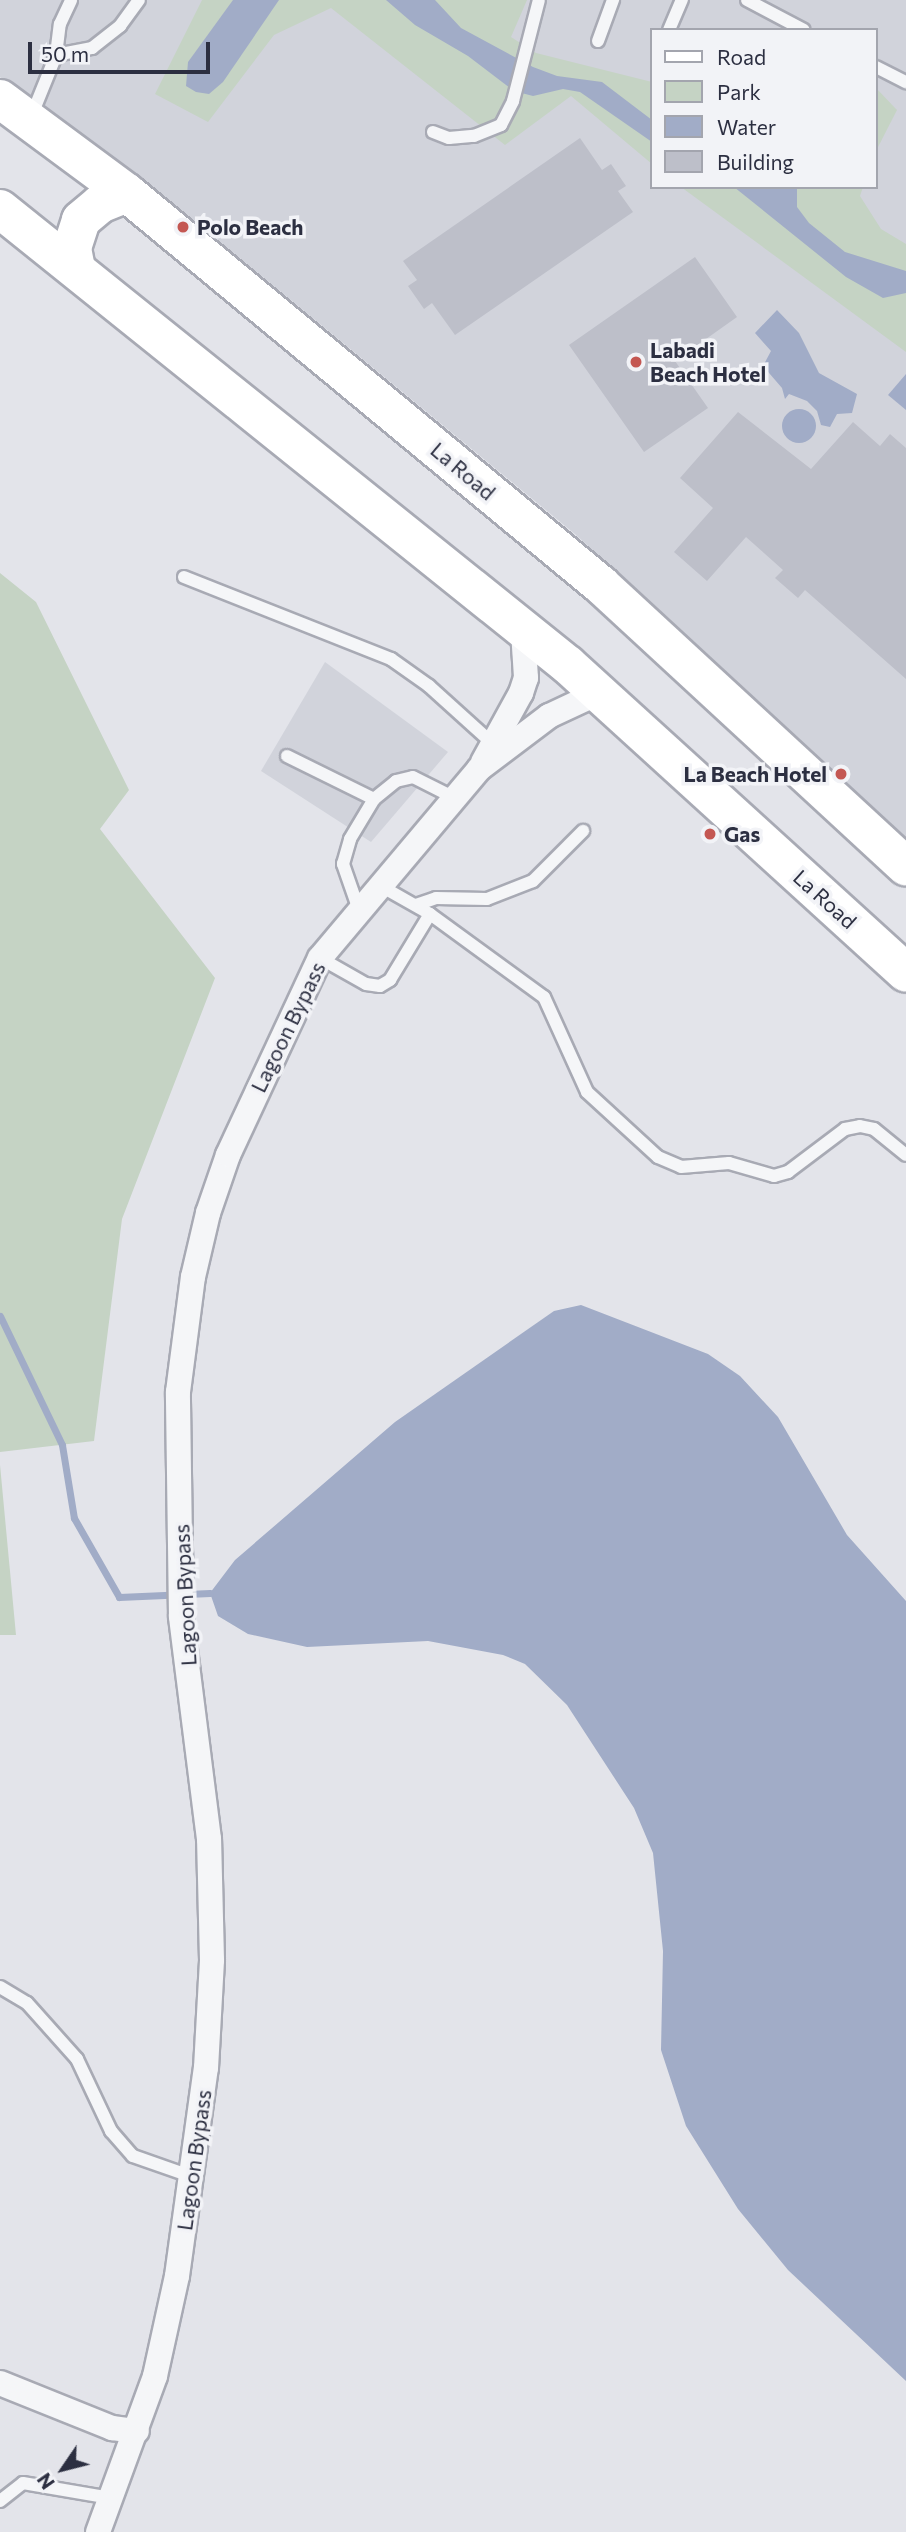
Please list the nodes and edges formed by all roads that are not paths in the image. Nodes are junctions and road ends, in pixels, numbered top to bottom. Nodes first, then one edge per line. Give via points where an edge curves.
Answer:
1 (71, 0) edge
2 (139, 0) edge
3 (539, 0) edge
4 (613, 0) edge
5 (682, 0) edge
6 (747, 0) edge
7 (670, 28) edge
8 (800, 28) edge
9 (598, 41) dead end
10 (57, 55) junction
11 (878, 68) edge
12 (906, 82) edge
13 (15, 109) edge
14 (433, 132) dead end
15 (127, 193) junction
16 (0, 209) edge
17 (76, 268) junction
18 (184, 577) dead end
19 (523, 630) junction
20 (598, 693) junction
21 (492, 743) junction
22 (287, 756) dead end
23 (479, 769) junction
24 (455, 798) junction
25 (374, 799) junction
26 (583, 831) dead end
27 (906, 866) edge
28 (379, 885) junction
29 (416, 905) junction
30 (359, 909) junction
31 (430, 914) junction
32 (320, 958) junction
33 (906, 973) edge
34 (906, 1155) edge
35 (0, 1987) edge
36 (193, 2178) junction
37 (0, 2383) edge
38 (137, 2431) junction
39 (111, 2498) junction
40 (0, 2501) edge
41 (98, 2532) edge

1 - 10 lane via 60,24
2 - 10 lane via 120,26 92,48
3 - 14 lane via 513,101 501,125 449,138
4 - 9 lane
5 - 7 lane
6 - 8 lane
10 - 13 lane
11 - 12 lane
13 - 15 main road, La Road
15 - 17 main road via 100,204 81,220 72,248
15 - 27 main road, La Road via 601,585
16 - 17 main road, La Road
17 - 19 main road, La Road
18 - 21 lane via 391,659 429,686
19 - 20 main road, La Road
19 - 21 street, Lagoon Bypass via 526,678
20 - 23 street, Lagoon Bypass via 549,716
20 - 33 main road, La Road
21 - 23 street, Lagoon Bypass
22 - 25 lane
23 - 24 street, Lagoon Bypass
24 - 25 lane via 413,777 396,781
24 - 28 street, Lagoon Bypass
25 - 30 lane via 350,839 343,864
26 - 29 lane via 533,881 487,899 436,898
28 - 29 lane
28 - 30 street, Lagoon Bypass
29 - 31 lane
30 - 32 street, Lagoon Bypass
31 - 32 lane via 390,980 380,986 366,984
31 - 34 lane via 544,997 587,1092 658,1157 681,1167 729,1163 774,1176 788,1172 845,1129 860,1126 874,1129
32 - 36 street, Lagoon Bypass via 239,1131 208,1213 193,1277 178,1392 181,1616 209,1839 212,1960
35 - 36 lane via 27,2003 77,2060 111,2131 133,2155
36 - 38 street, Lagoon Bypass via 177,2276
37 - 38 street via 111,2428
38 - 39 street, Lagoon Bypass
39 - 40 lane via 23,2483
39 - 41 street, Lagoon Bypass

